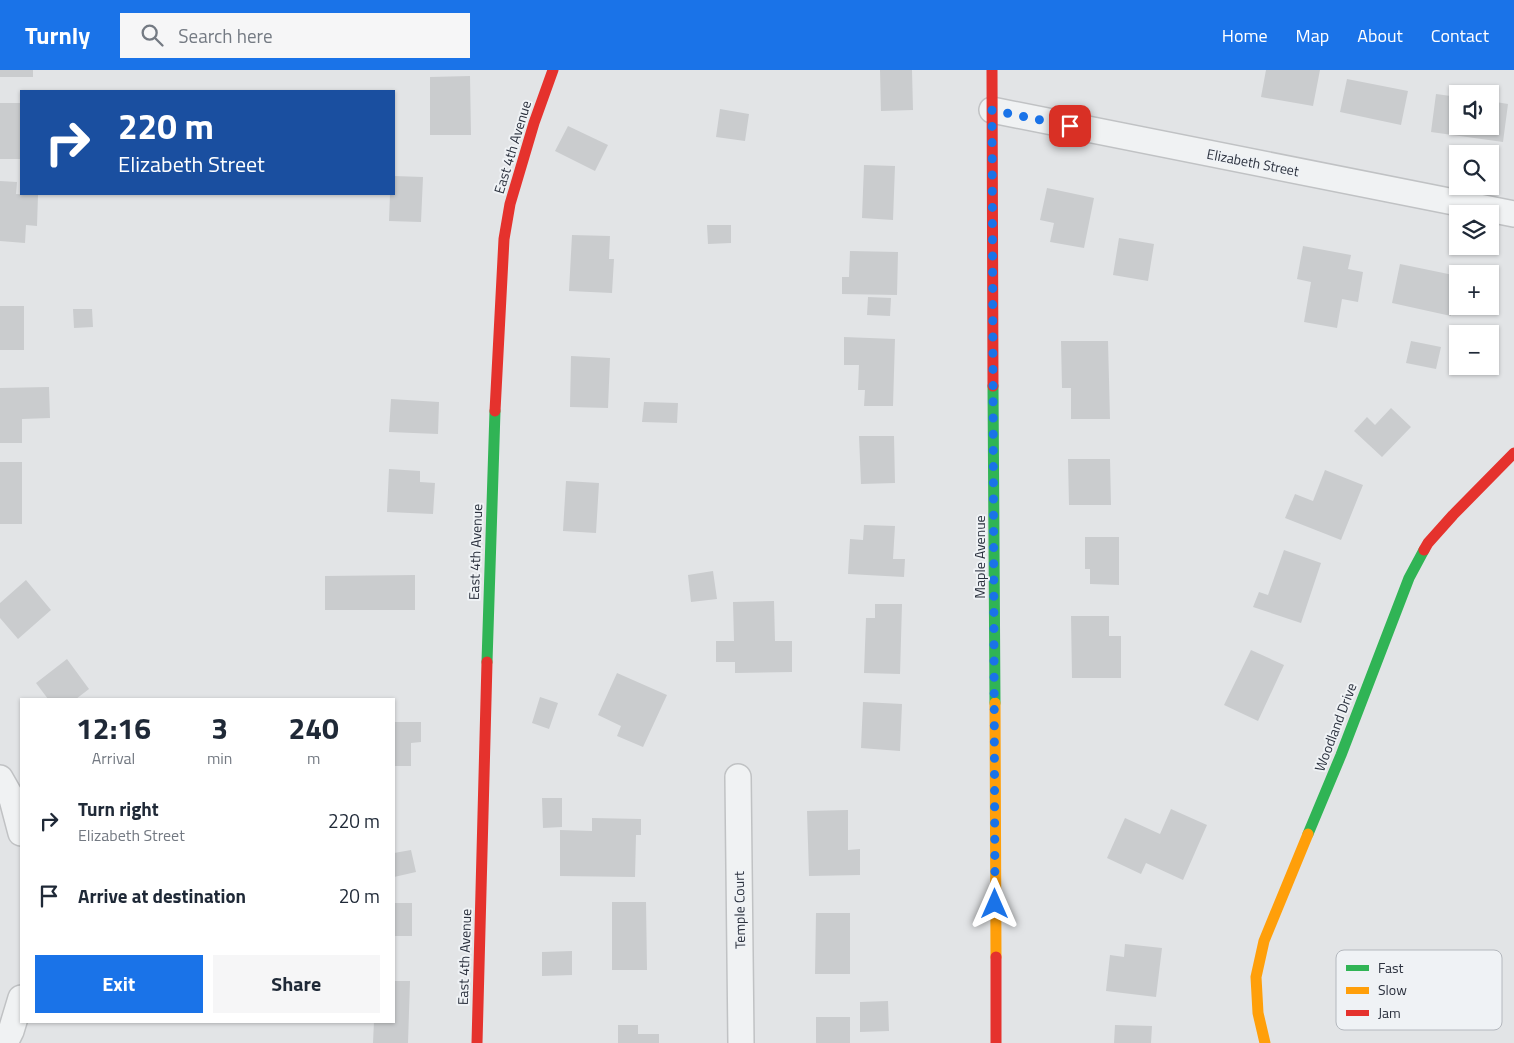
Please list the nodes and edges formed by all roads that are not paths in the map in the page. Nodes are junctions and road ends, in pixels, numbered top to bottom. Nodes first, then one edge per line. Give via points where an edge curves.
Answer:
1 (553, 70) edge
2 (992, 70) edge
3 (992, 110) junction
4 (1514, 214) edge
5 (1514, 453) edge
6 (738, 777) dead end
7 (0, 778) edge
8 (20, 829) edge
9 (20, 1001) edge
10 (5, 1043) edge
11 (477, 1043) edge
12 (741, 1043) edge
13 (996, 1043) edge
14 (1265, 1043) edge

1 - 11 street, East 4th Avenue via 510,204 504,239 493,436
2 - 3 street, Maple Avenue
3 - 4 street, Elizabeth Street
3 - 13 street, Maple Avenue
5 - 14 street, Woodland Drive via 1428,543 1409,578 1264,941 1256,977 1258,1013
6 - 12 street, Temple Court
7 - 8 street via 12,798
9 - 10 street

